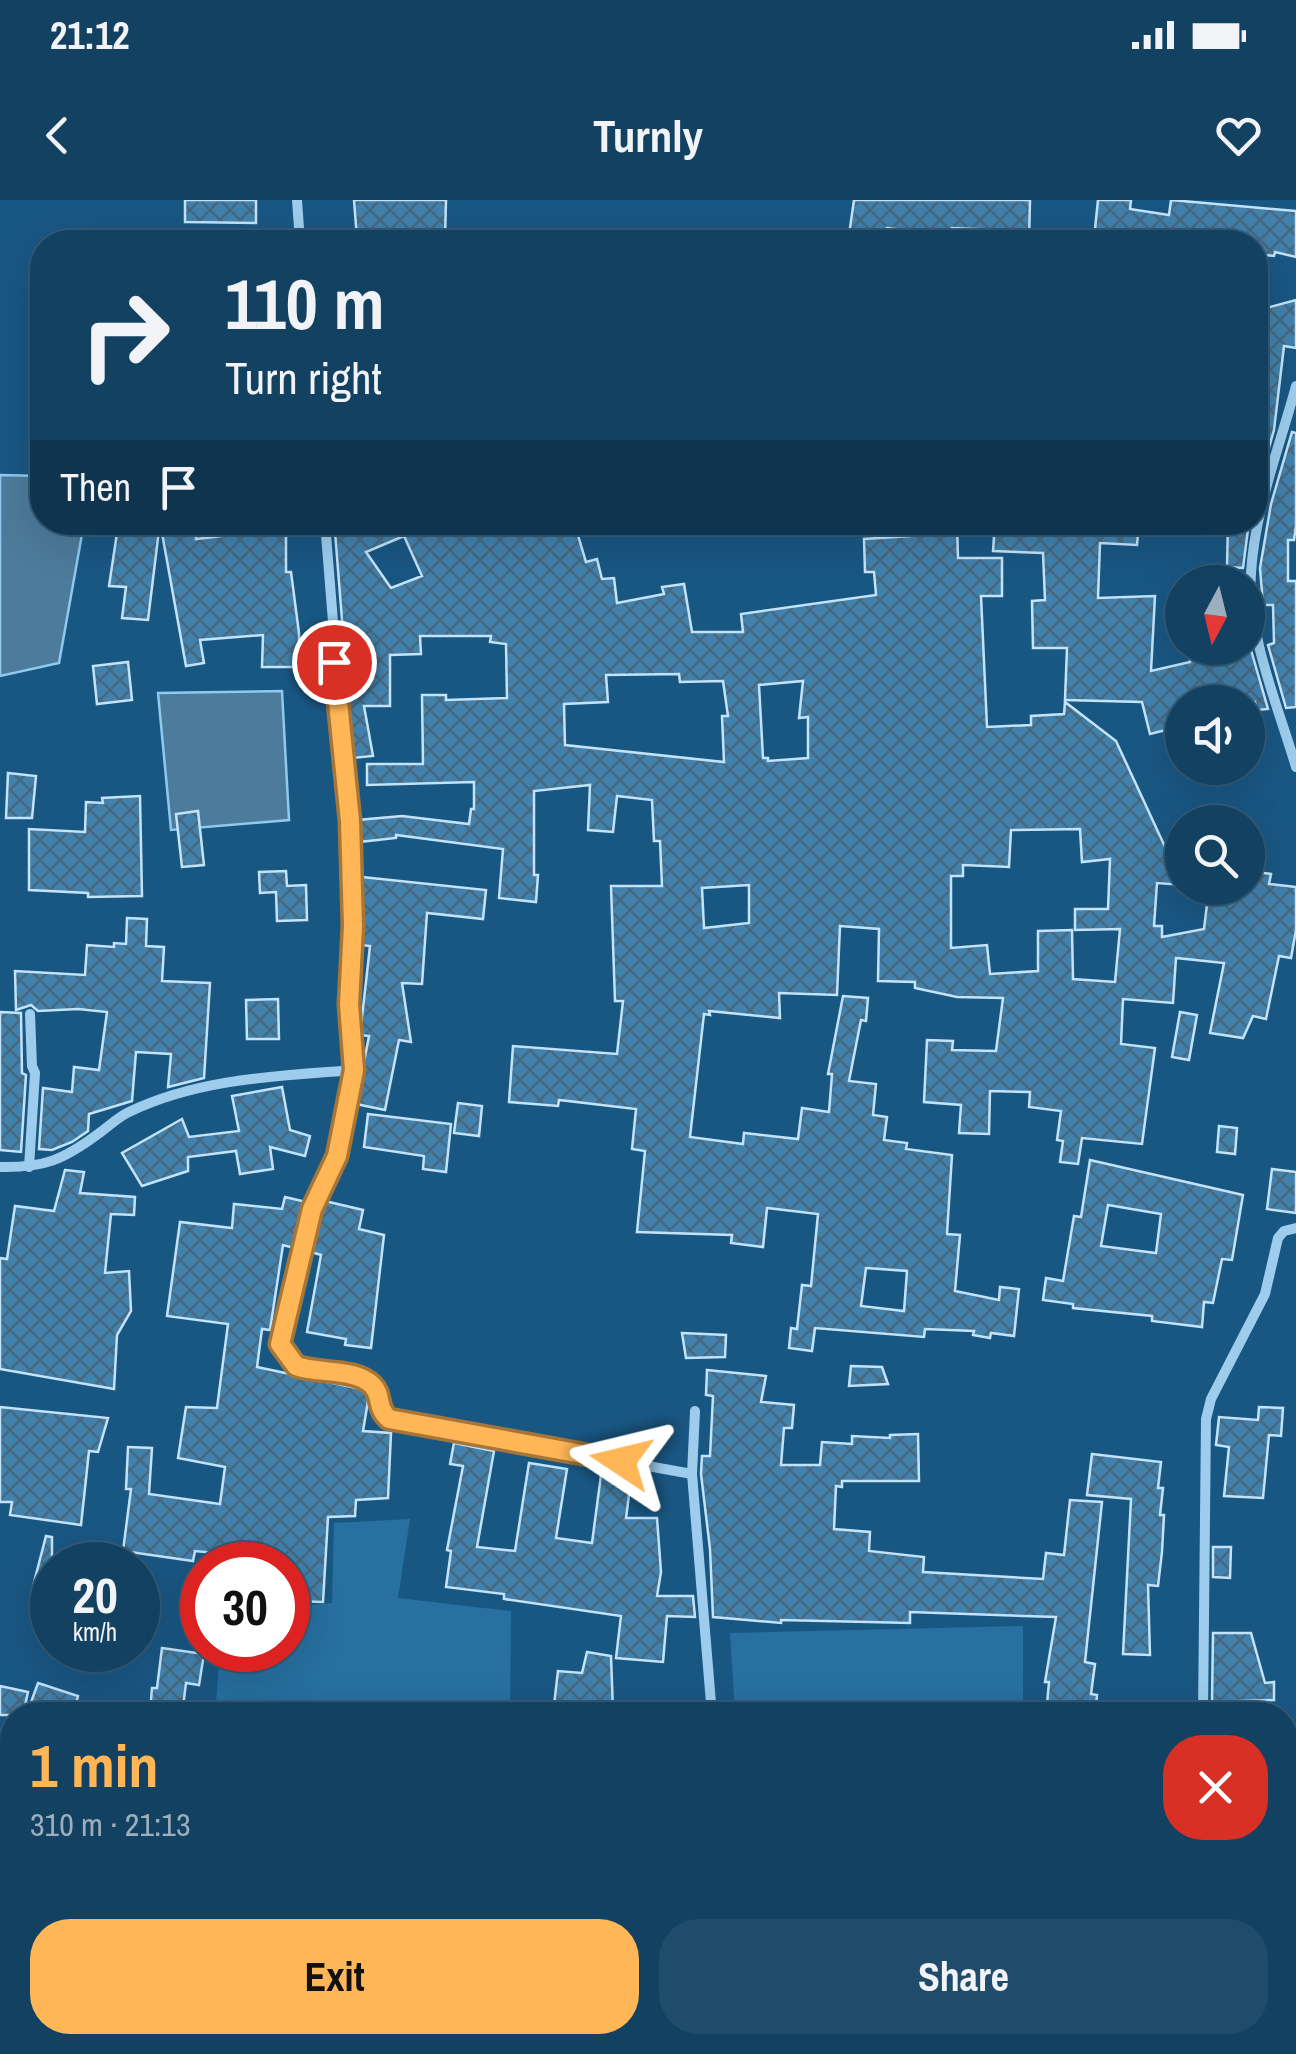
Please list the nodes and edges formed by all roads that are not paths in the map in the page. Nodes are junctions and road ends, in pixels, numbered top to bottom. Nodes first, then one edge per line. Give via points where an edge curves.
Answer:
1 (298, 200) edge
2 (299, 230) edge
3 (1296, 386) edge
4 (1268, 475) edge
5 (326, 535) edge
6 (1257, 535) edge
7 (1296, 768) edge
8 (30, 1014) dead end
9 (354, 1070) junction
10 (0, 1166) edge
11 (29, 1167) junction
12 (1296, 1228) edge
13 (695, 1411) dead end
14 (692, 1474) junction
15 (711, 1702) edge
16 (1204, 1702) edge

1 - 2 street
3 - 4 street
5 - 9 street via 350,821
6 - 7 street via 1250,576 1258,638
8 - 11 street via 35,1072
9 - 11 street via 234,1080 180,1094 128,1112 62,1160
9 - 14 street via 337,1156 312,1209 280,1344 288,1359 306,1370 362,1378 376,1390 389,1419
10 - 11 street
12 - 16 street via 1278,1238 1265,1294 1206,1419
13 - 14 street
14 - 15 street

